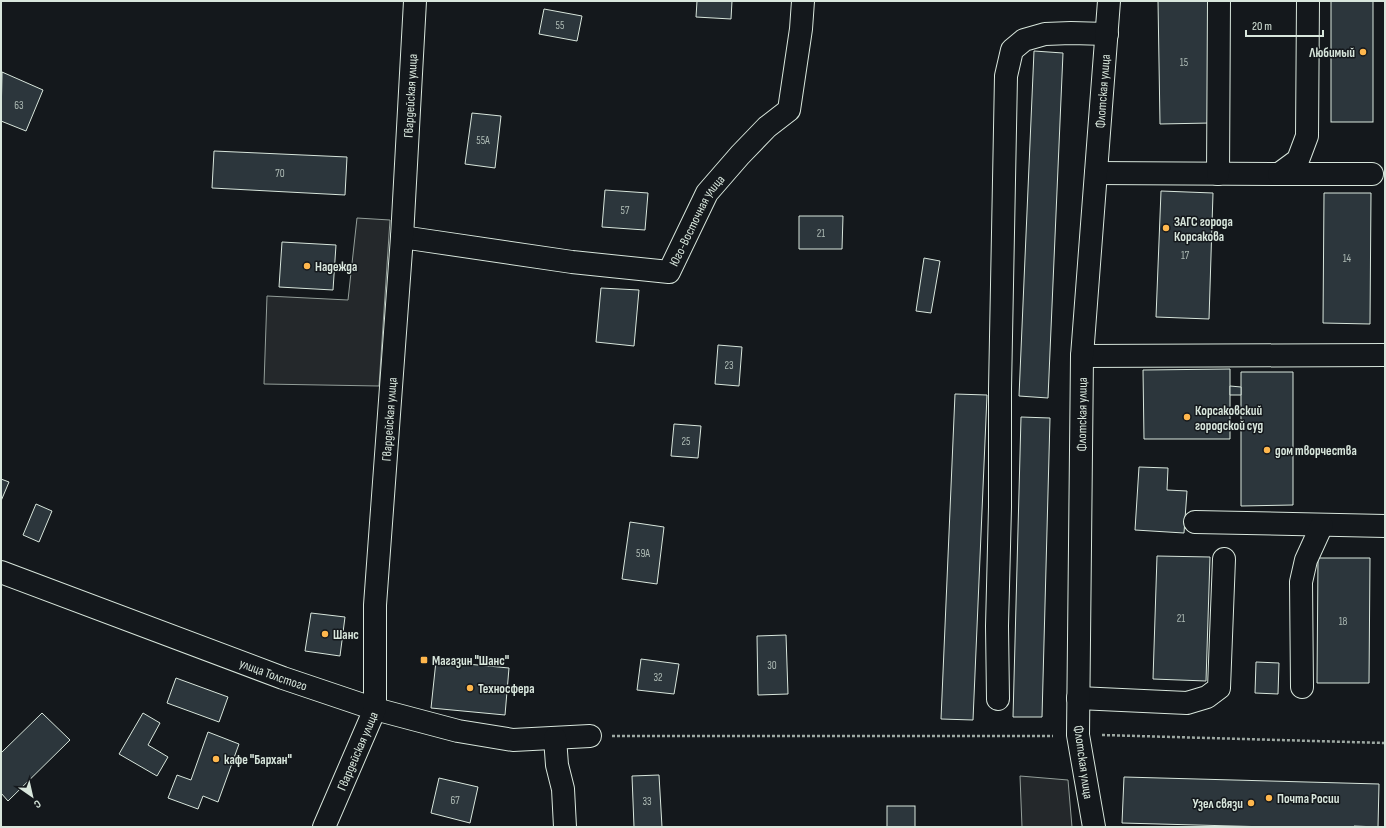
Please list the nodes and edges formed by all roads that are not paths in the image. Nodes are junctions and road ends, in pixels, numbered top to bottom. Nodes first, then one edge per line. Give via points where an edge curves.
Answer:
1 (415, 1) edge
2 (803, 1) edge
3 (1109, 1) edge
4 (1219, 1) edge
5 (1308, 1) edge
6 (1107, 34) junction
7 (1096, 173) junction
8 (1218, 174) junction
9 (1280, 174) junction
10 (1372, 174) dead end
11 (402, 237) junction
12 (1385, 355) edge
13 (1082, 356) junction
14 (1195, 522) dead end
15 (1322, 525) junction
16 (1385, 526) edge
17 (1224, 559) dead end
18 (1, 572) edge
19 (1302, 687) dead end
20 (1078, 698) junction
21 (998, 699) dead end
22 (375, 709) junction
23 (590, 736) road end
24 (555, 738) junction
25 (324, 827) edge
26 (565, 827) edge
27 (1094, 827) edge

1 - 11 street, Гвардейская улица
2 - 11 street, Юго-Восточная улица via 789,110 767,127 707,193 669,272 572,262
3 - 6 street, Флотская улица
4 - 8 street
5 - 9 street via 1307,136 1298,160
6 - 7 street, Флотская улица
6 - 21 street via 1045,34 1024,40 1012,50 1006,76 1000,366
7 - 8 street
7 - 13 street, Флотская улица
8 - 9 street
9 - 10 street
11 - 22 street, Гвардейская улица via 375,605
12 - 13 street
13 - 20 street, Флотская улица
14 - 15 street
15 - 16 street
15 - 19 street via 1306,560 1301,582
17 - 20 street via 1219,688 1207,697 1187,703
18 - 22 street, улица Толстого via 276,675
20 - 27 street, Флотская улица via 1078,735
22 - 24 street, улица Толстого via 458,731 513,740
22 - 25 street, Гвардейская улица
23 - 24 street, улица Толстого
24 - 26 street via 557,765 563,789

